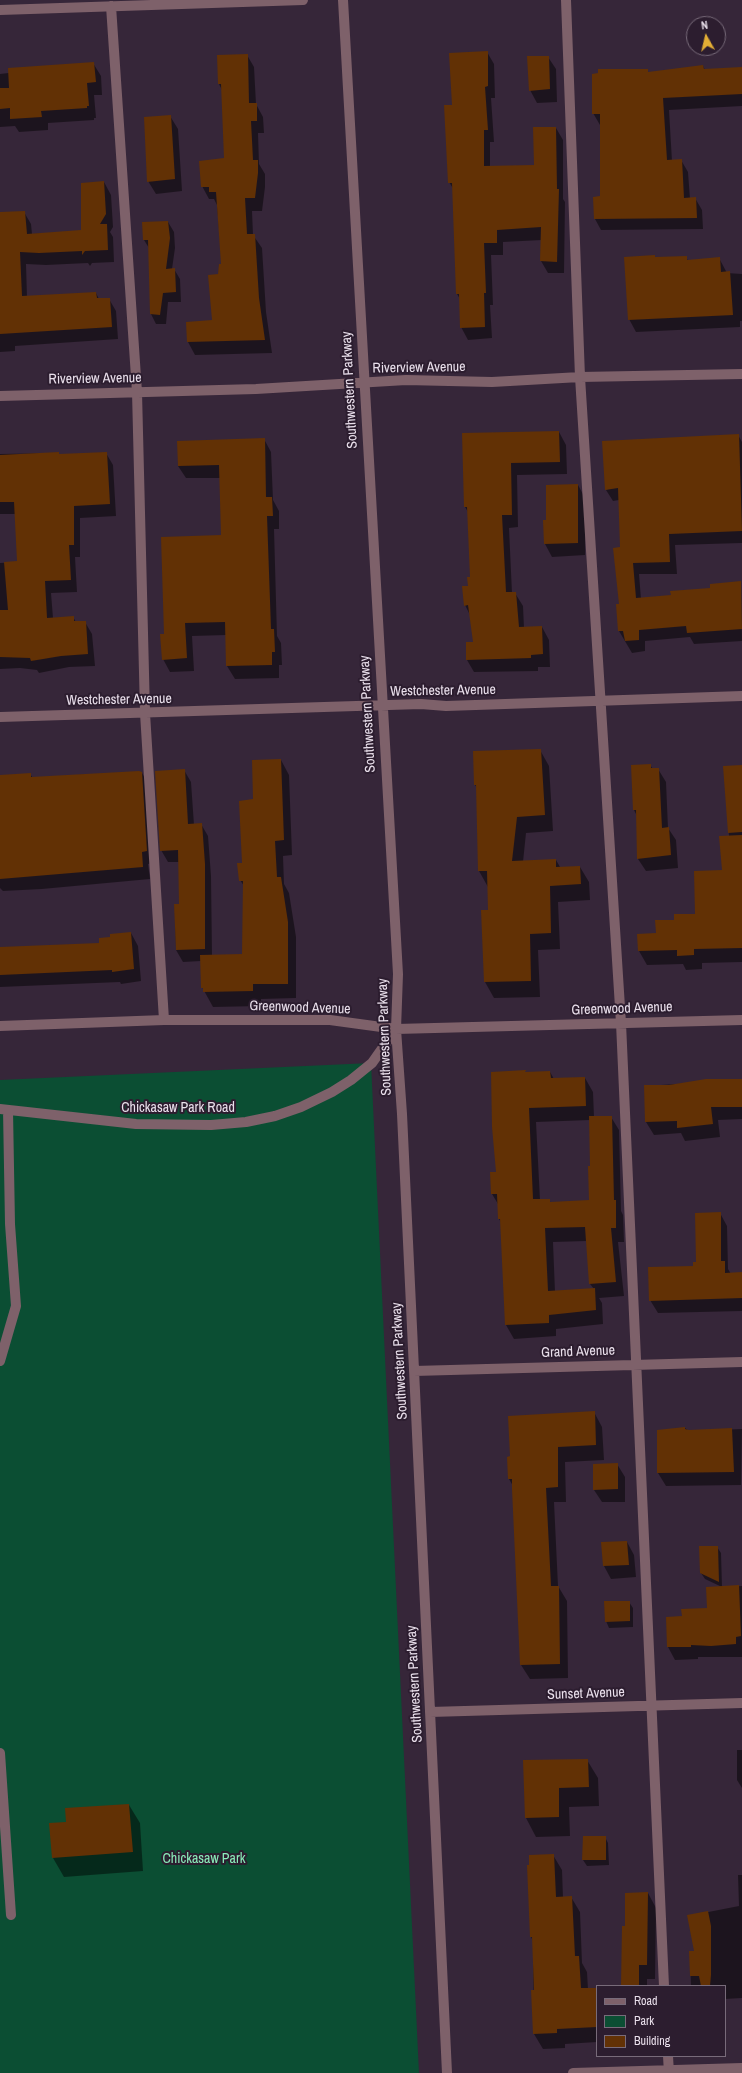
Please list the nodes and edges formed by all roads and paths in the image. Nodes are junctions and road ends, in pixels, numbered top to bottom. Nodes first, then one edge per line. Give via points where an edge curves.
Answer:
1 (303, 0) edge
2 (343, 0) edge
3 (566, 0) edge
4 (110, 6) junction
5 (0, 10) edge
6 (742, 374) edge
7 (580, 377) junction
8 (364, 384) junction
9 (137, 392) junction
10 (0, 396) edge
11 (742, 696) edge
12 (602, 701) junction
13 (382, 707) junction
14 (145, 713) junction
15 (0, 717) edge
16 (164, 1020) junction
17 (742, 1020) edge
18 (621, 1023) junction
19 (0, 1026) edge
20 (396, 1029) junction
21 (4, 1110) edge
22 (0, 1361) edge
23 (742, 1362) edge
24 (636, 1365) junction
25 (414, 1371) junction
26 (742, 1703) edge
27 (650, 1706) junction
28 (430, 1712) junction
29 (0, 1753) edge
30 (11, 1914) dead end
31 (664, 1985) edge
32 (668, 2057) edge
33 (742, 2068) edge
34 (669, 2072) edge
35 (447, 2073) edge
36 (573, 2073) edge

1 - 4 street
2 - 8 street, Southwestern Parkway
3 - 7 street
4 - 5 street
4 - 9 street
6 - 7 street, Riverview Avenue
7 - 8 street, Riverview Avenue via 492,382 406,380
7 - 12 street
8 - 9 street, Riverview Avenue
8 - 13 street, Southwestern Parkway
9 - 10 street, Riverview Avenue
9 - 14 street
11 - 12 street, Westchester Avenue
12 - 13 street, Westchester Avenue
12 - 18 street
13 - 14 street, Westchester Avenue
13 - 20 street, Southwestern Parkway via 398,974
14 - 15 street, Westchester Avenue
14 - 16 street
16 - 19 street, Greenwood Avenue
16 - 20 street, Greenwood Avenue via 330,1020
17 - 18 street, Greenwood Avenue
18 - 20 street, Greenwood Avenue
18 - 24 street
20 - 21 street, Chickasaw Park Road via 372,1063 332,1092 301,1107 246,1122 211,1125 136,1124
20 - 25 street, Southwestern Parkway
21 - 22 street via 16,1306
23 - 24 street, Grand Avenue
24 - 25 street, Grand Avenue
24 - 27 street
25 - 28 street, Southwestern Parkway
26 - 27 street, Sunset Avenue
27 - 28 street, Sunset Avenue
27 - 31 street
28 - 35 street, Southwestern Parkway
29 - 30 street
32 - 34 street
33 - 34 street
34 - 36 street

